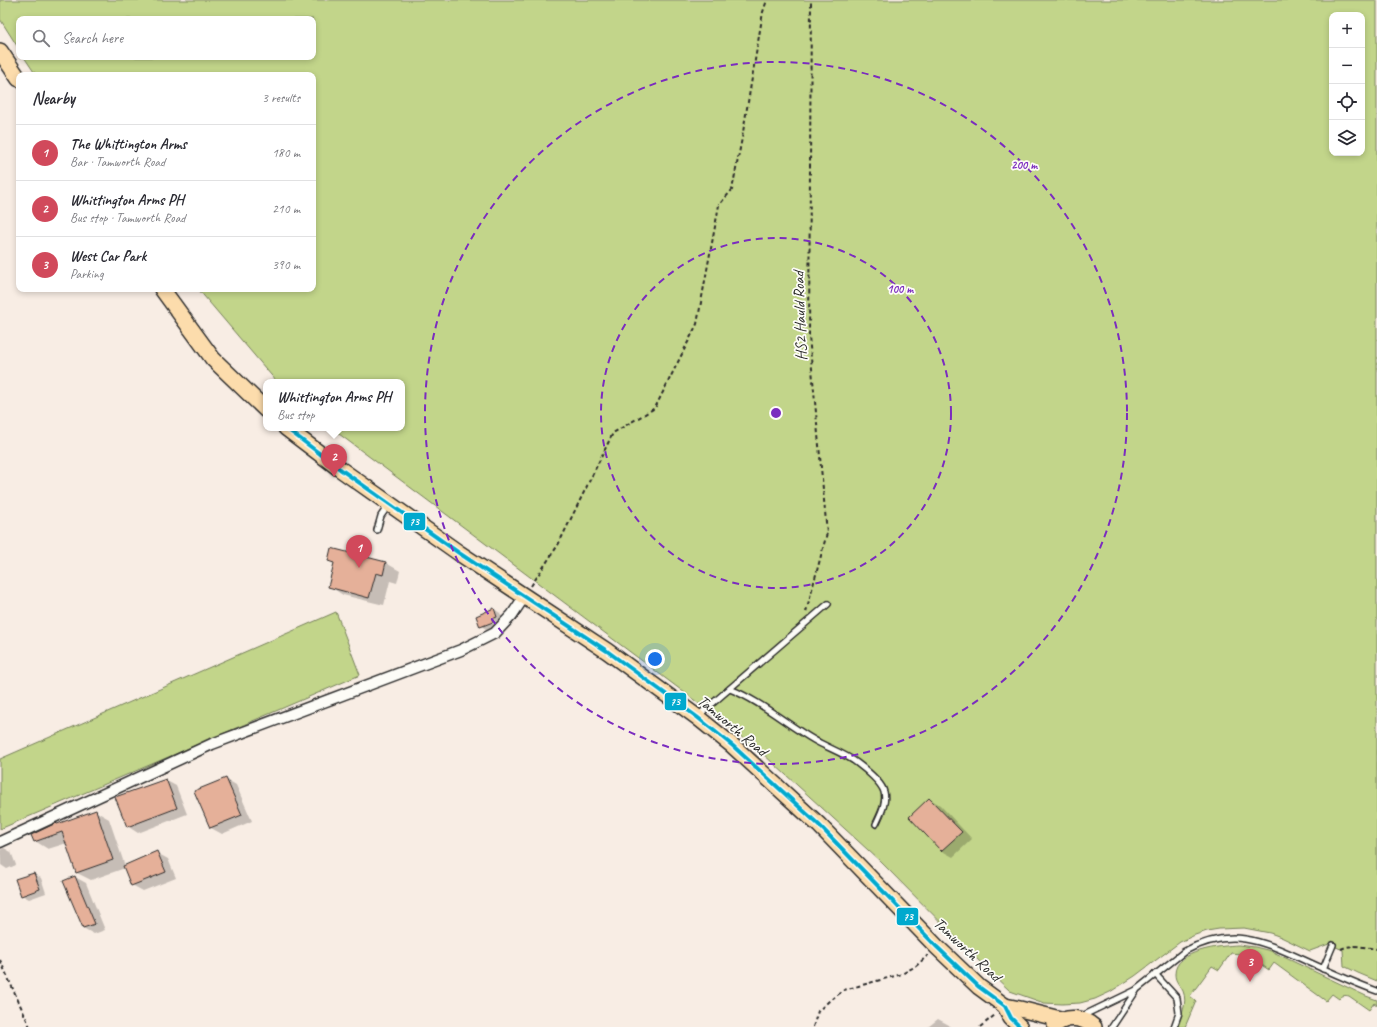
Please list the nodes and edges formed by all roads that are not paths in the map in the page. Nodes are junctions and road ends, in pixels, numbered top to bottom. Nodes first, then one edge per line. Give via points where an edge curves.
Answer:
1 (0, 51) edge
2 (16, 75) edge
3 (164, 292) edge
4 (263, 407) edge
5 (290, 431) edge
6 (389, 504) junction
7 (377, 530) dead end
8 (524, 597) junction
9 (828, 604) dead end
10 (730, 689) junction
11 (697, 717) junction
12 (876, 824) dead end
13 (0, 842) edge
14 (1333, 946) dead end
15 (1323, 968) junction
16 (1155, 974) junction
17 (1136, 990) junction
18 (1377, 991) edge
19 (1005, 1006) junction
20 (1065, 1022) edge
21 (1020, 1027) edge
22 (1094, 1027) edge
23 (1112, 1027) edge
24 (1174, 1027) edge

1 - 2 main road
3 - 4 main road via 213,359
5 - 6 main road, Tamworth Road
6 - 7 lane via 381,516
6 - 8 main road, Tamworth Road
8 - 11 main road, Tamworth Road via 607,651
8 - 13 street via 495,633 461,650 212,744
9 - 10 lane
10 - 11 lane
10 - 12 lane via 755,701 814,740 857,762 877,781 884,792 883,808
11 - 19 main road, Tamworth Road via 733,746 819,825 937,947 979,987
14 - 15 lane
15 - 16 lane via 1265,943 1234,938 1193,947
15 - 18 lane
16 - 17 lane
16 - 24 lane via 1177,998 1179,1013
17 - 20 lane
17 - 23 lane
19 - 20 main road, Tamworth Road
19 - 21 main road, Tamworth Road via 1011,1018
20 - 22 main road, Tamworth Road via 1084,1020

